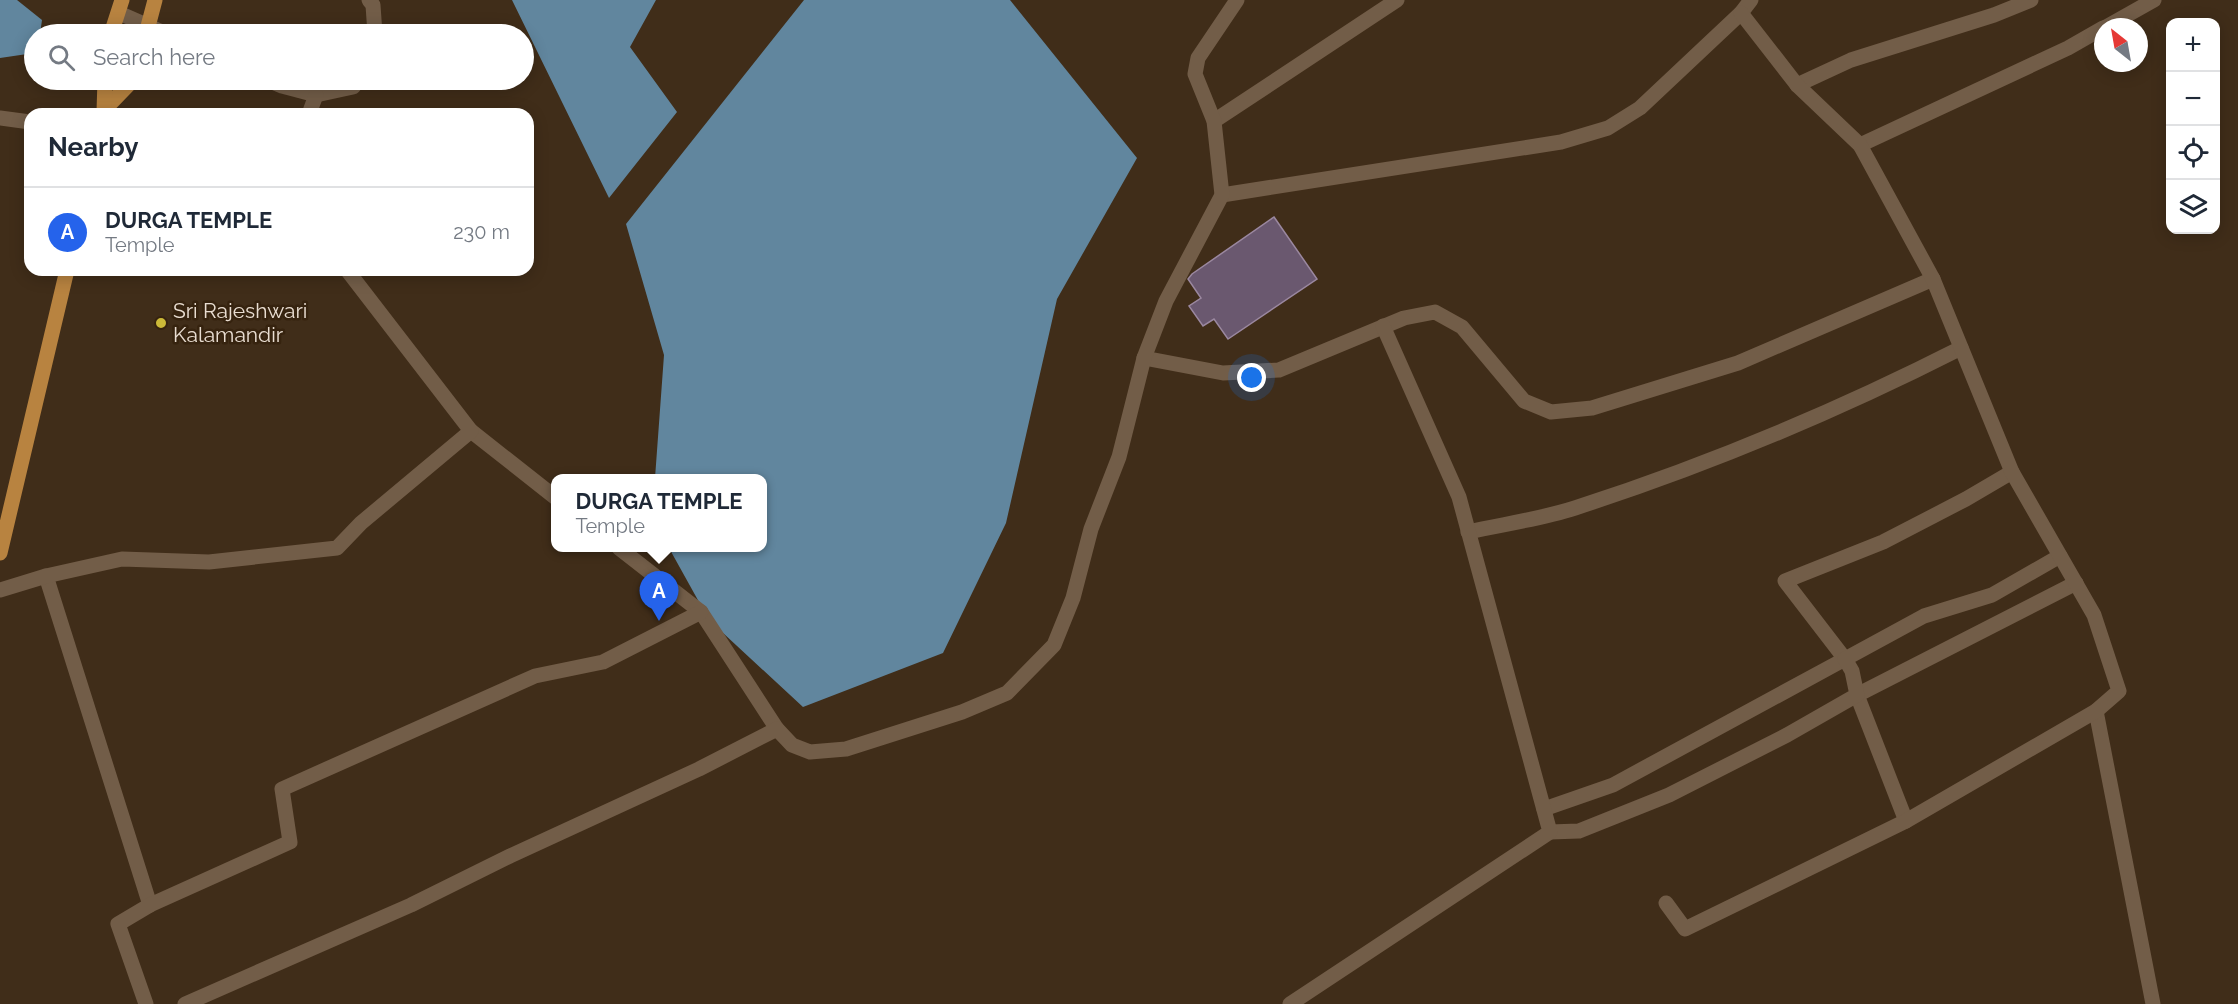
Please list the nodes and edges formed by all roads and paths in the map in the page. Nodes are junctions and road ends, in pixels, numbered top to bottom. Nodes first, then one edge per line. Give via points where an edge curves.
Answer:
1 (155, 0) edge
2 (369, 0) edge
3 (1237, 0) edge
4 (1397, 0) edge
5 (1751, 0) edge
6 (2031, 0) edge
7 (2154, 0) edge
8 (121, 7) edge
9 (1741, 13) junction
10 (2122, 18) edge
11 (115, 24) edge
12 (140, 24) edge
13 (149, 24) edge
14 (374, 24) edge
15 (2094, 34) edge
16 (1797, 85) junction
17 (105, 90) edge
18 (124, 90) edge
19 (297, 90) edge
20 (339, 90) edge
21 (316, 95) junction
22 (104, 108) edge
23 (107, 108) edge
24 (311, 108) edge
25 (0, 118) edge
26 (24, 121) edge
27 (1214, 121) junction
28 (1860, 145) junction
29 (1222, 195) junction
30 (66, 276) edge
31 (352, 276) edge
32 (1933, 279) junction
33 (1383, 326) junction
34 (1961, 348) junction
35 (1144, 358) junction
36 (471, 431) junction
37 (2012, 472) junction
38 (551, 495) edge
39 (3, 530) edge
40 (1468, 532) junction
41 (624, 552) edge
42 (0, 553) edge
43 (2060, 556) junction
44 (46, 576) junction
45 (2076, 583) junction
46 (0, 590) edge
47 (701, 612) junction
48 (1845, 659) junction
49 (1857, 695) junction
50 (2096, 711) junction
51 (777, 729) junction
52 (1544, 809) junction
53 (1906, 821) junction
54 (1550, 832) junction
55 (1666, 903) dead end
56 (150, 905) junction
57 (146, 1004) edge
58 (185, 1004) edge
59 (1290, 1004) edge
60 (2153, 1004) edge

1 - 13 main road
2 - 14 street
3 - 27 street via 1198,58 1195,74
4 - 27 street
5 - 9 street
6 - 16 street via 1851,60
7 - 10 street
8 - 11 main road
8 - 12 street
9 - 16 street
9 - 29 street via 1640,108 1608,128 1561,142
15 - 28 street
16 - 28 street
17 - 22 main road
18 - 23 main road
19 - 21 street
20 - 21 street
21 - 24 street
25 - 26 street
27 - 29 street
28 - 32 street
29 - 35 street via 1166,301
30 - 39 main road
31 - 36 street
32 - 33 street via 1738,363 1592,408 1551,412 1524,401 1462,327 1435,312
32 - 34 street
33 - 35 street via 1279,370 1223,373
33 - 40 street via 1459,497
34 - 37 street
34 - 40 street via 1821,415 1717,458 1573,508
35 - 51 street via 1119,457 1054,645 1007,693 962,712 846,749 810,752 792,745
36 - 38 street
36 - 44 street via 361,523 337,548 209,562 122,559
37 - 43 street
37 - 48 street via 1883,542 1785,581
39 - 42 main road
40 - 52 street
41 - 47 street
43 - 45 street
43 - 48 street via 1992,595 1924,616
44 - 46 street
44 - 56 street
45 - 49 street
45 - 50 street via 2094,615 2119,691
47 - 51 street
47 - 56 street via 603,662 535,676 282,789 290,842
48 - 49 street
48 - 52 street via 1613,786
49 - 53 street
49 - 54 street via 1669,795 1579,831
50 - 53 street
50 - 60 street
51 - 58 street via 411,906
52 - 54 street
53 - 55 street via 1684,930
54 - 59 street
56 - 57 street via 118,924

